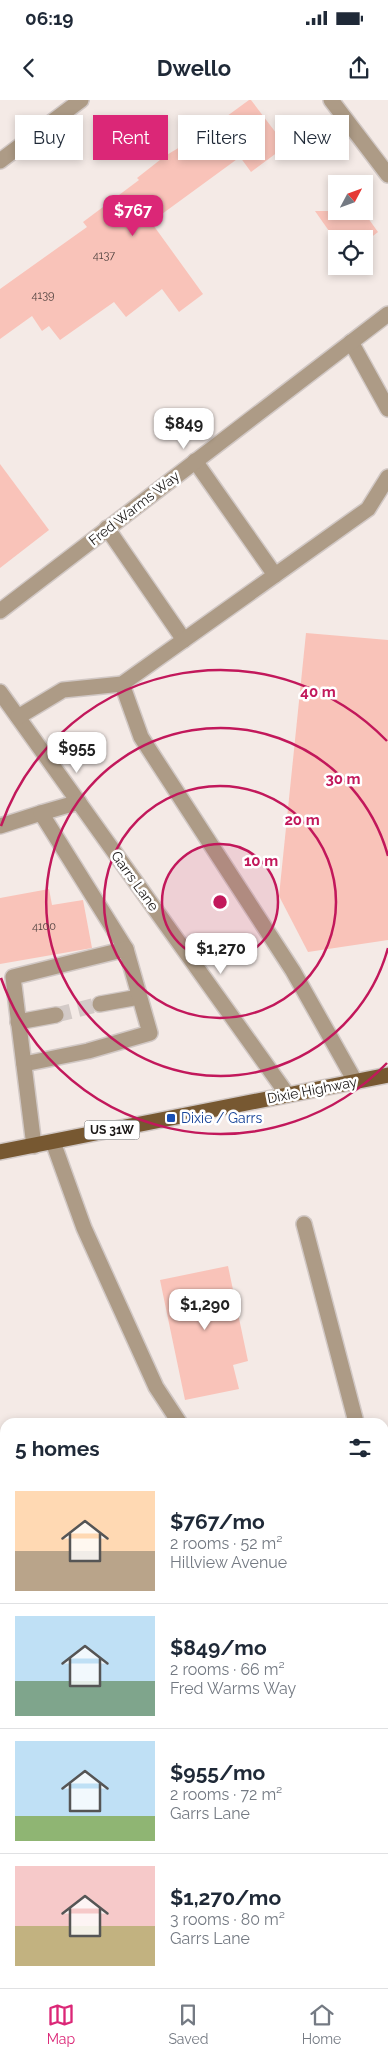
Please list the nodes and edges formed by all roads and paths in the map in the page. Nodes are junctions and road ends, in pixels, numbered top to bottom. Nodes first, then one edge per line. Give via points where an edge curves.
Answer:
1 (81, 100) edge
2 (331, 100) edge
3 (0, 162) edge
4 (388, 175) edge
5 (388, 314) edge
6 (351, 342) junction
7 (388, 410) edge
8 (195, 461) junction
9 (388, 477) edge
10 (107, 528) junction
11 (275, 575) junction
12 (0, 611) edge
13 (184, 640) junction
14 (122, 684) junction
15 (0, 692) edge
16 (18, 717) junction
17 (79, 802) junction
18 (41, 813) junction
19 (0, 826) edge
20 (126, 949) junction
21 (139, 997) junction
22 (100, 1004) tunnel mouth
23 (56, 1015) tunnel mouth
24 (18, 1022) junction
25 (24, 1064) junction
26 (388, 1075) edge
27 (355, 1081) junction
28 (287, 1094) junction
29 (53, 1142) junction
30 (34, 1146) junction
31 (0, 1152) edge
32 (304, 1224) dead end
33 (176, 1418) edge
34 (355, 1418) edge

1 - 3 street
2 - 4 street
5 - 6 street, Fred Warms Way
6 - 7 street
6 - 8 street, Fred Warms Way
8 - 10 street, Fred Warms Way
8 - 11 street
9 - 11 street via 368,509
10 - 12 street, Fred Warms Way
10 - 13 street
11 - 13 street
13 - 14 street
14 - 16 street via 63,690
14 - 27 street via 141,737 293,971
15 - 16 street, Garrs Lane
16 - 17 street, Garrs Lane
17 - 18 street
17 - 28 street, Garrs Lane
18 - 19 street
18 - 20 street
20 - 21 street
20 - 24 street via 13,977
21 - 22 street
21 - 25 street via 150,1033
23 - 24 street
24 - 25 street
25 - 30 street
26 - 27 main road, Dixie Highway / US 31W
27 - 28 main road, Dixie Highway / US 31W
28 - 29 main road, Dixie Highway / US 31W
29 - 30 main road, Dixie Highway / US 31W
29 - 33 street via 92,1246 156,1387
30 - 31 main road, Dixie Highway / US 31W
32 - 34 street

